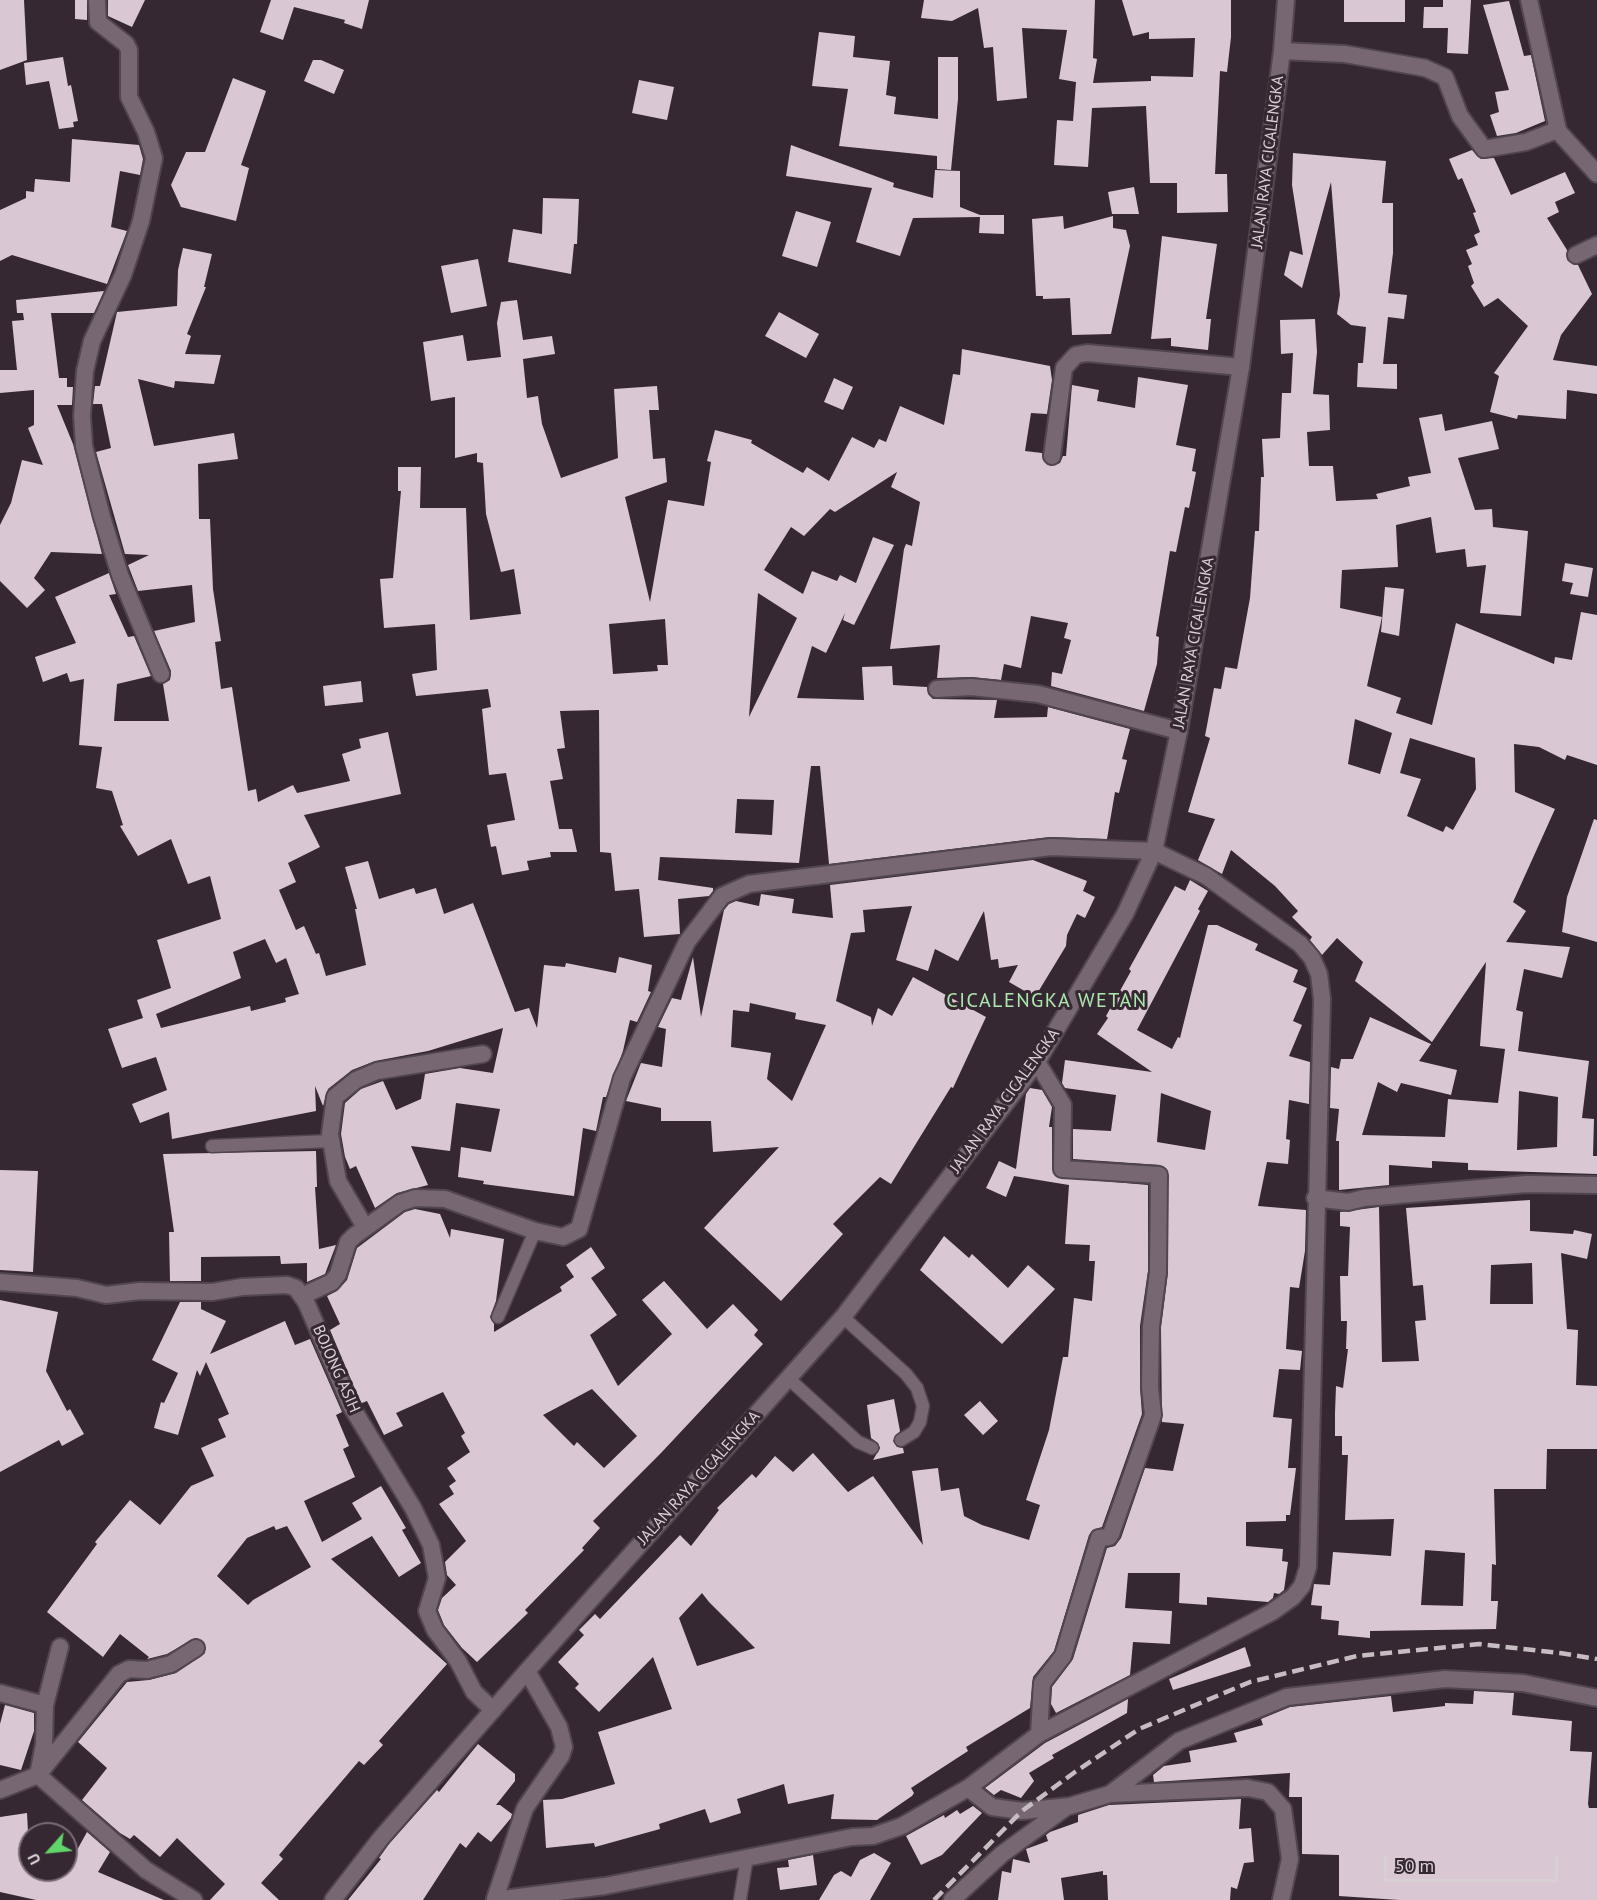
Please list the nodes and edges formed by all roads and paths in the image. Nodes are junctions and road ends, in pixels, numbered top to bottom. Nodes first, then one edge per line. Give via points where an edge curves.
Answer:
1 (97, 0) edge
2 (1286, 0) edge
3 (1528, 0) edge
4 (1282, 51) junction
5 (1558, 130) junction
6 (1597, 174) edge
7 (1597, 245) edge
8 (1576, 255) dead end
9 (1241, 367) junction
10 (1052, 456) dead end
11 (161, 674) dead end
12 (937, 689) dead end
13 (1179, 731) junction
14 (1154, 851) junction
15 (483, 1054) dead end
16 (1037, 1062) junction
17 (331, 1141) junction
18 (212, 1146) dead end
19 (1597, 1185) edge
20 (1315, 1198) junction
21 (365, 1227) junction
22 (535, 1231) junction
23 (0, 1282) edge
24 (302, 1296) junction
25 (498, 1317) dead end
26 (843, 1317) junction
27 (789, 1378) junction
28 (901, 1440) dead end
29 (872, 1448) dead end
30 (60, 1647) dead end
31 (196, 1648) dead end
32 (527, 1671) junction
33 (0, 1693) edge
34 (1597, 1698) edge
35 (45, 1705) junction
36 (493, 1710) junction
37 (1039, 1734) junction
38 (38, 1775) junction
39 (968, 1788) junction
40 (0, 1790) edge
41 (1110, 1794) junction
42 (1070, 1806) junction
43 (747, 1857) junction
44 (495, 1899) edge
45 (194, 1900) edge
46 (333, 1900) edge
47 (740, 1900) edge
48 (952, 1900) edge
49 (1281, 1900) edge

1 - 11 street via 98,22 129,50 129,97 147,132 154,158 141,221 123,275 92,341 82,396 84,446 120,575
2 - 4 street, JALAN RAYA CICALENGKA
3 - 5 street
4 - 5 street via 1345,54 1437,72 1445,77 1461,116 1488,150
4 - 9 street, JALAN RAYA CICALENGKA
5 - 6 street
7 - 8 street
9 - 10 street via 1076,355 1064,368
9 - 13 street, JALAN RAYA CICALENGKA
12 - 13 street via 971,687 1038,694
13 - 14 street, JALAN RAYA CICALENGKA
14 - 16 street, JALAN RAYA CICALENGKA via 1125,914
14 - 20 street via 1206,876 1300,944 1312,958 1319,974 1322,999
14 - 22 street via 1051,847 749,884 722,896 687,942 622,1078 579,1229 563,1237
15 - 17 street via 376,1071 356,1080 335,1097
16 - 26 street, JALAN RAYA CICALENGKA
16 - 37 street via 1063,1105 1062,1169 1159,1175 1158,1272 1151,1336 1153,1416 1111,1534 1099,1538 1063,1656 1042,1683
17 - 18 lane
17 - 21 street via 338,1181
19 - 20 street via 1527,1184 1364,1198 1348,1203
20 - 37 street via 1308,1567 1302,1586 1272,1612
21 - 22 street via 400,1203 431,1197
21 - 24 street via 348,1242 332,1282
22 - 25 lane
23 - 24 street via 77,1288 106,1295 287,1286 296,1288
24 - 36 street, BOJONG ASIH via 356,1415 413,1508 430,1545 437,1578 427,1611 435,1630 474,1692
26 - 27 street, JALAN RAYA CICALENGKA
26 - 28 lane via 917,1388 923,1406 920,1422 914,1432
27 - 29 lane via 858,1442
27 - 32 street, JALAN RAYA CICALENGKA
30 - 35 street
31 - 38 street via 171,1664 147,1670 129,1669 119,1674
32 - 36 street, JALAN RAYA CICALENGKA
32 - 44 street via 559,1727 564,1747 525,1808
33 - 35 street
34 - 41 street via 1523,1683 1444,1679 1287,1697 1179,1741
35 - 38 street
36 - 46 street, JALAN RAYA CICALENGKA via 381,1838
37 - 39 street
38 - 40 street
38 - 45 street via 146,1870
39 - 42 street via 992,1807 1022,1811
39 - 43 street via 902,1826 873,1836
41 - 42 street
41 - 49 street via 1248,1788 1268,1792 1283,1809 1288,1830 1290,1859
42 - 48 street via 1002,1854
43 - 44 street via 605,1886
43 - 47 lane

